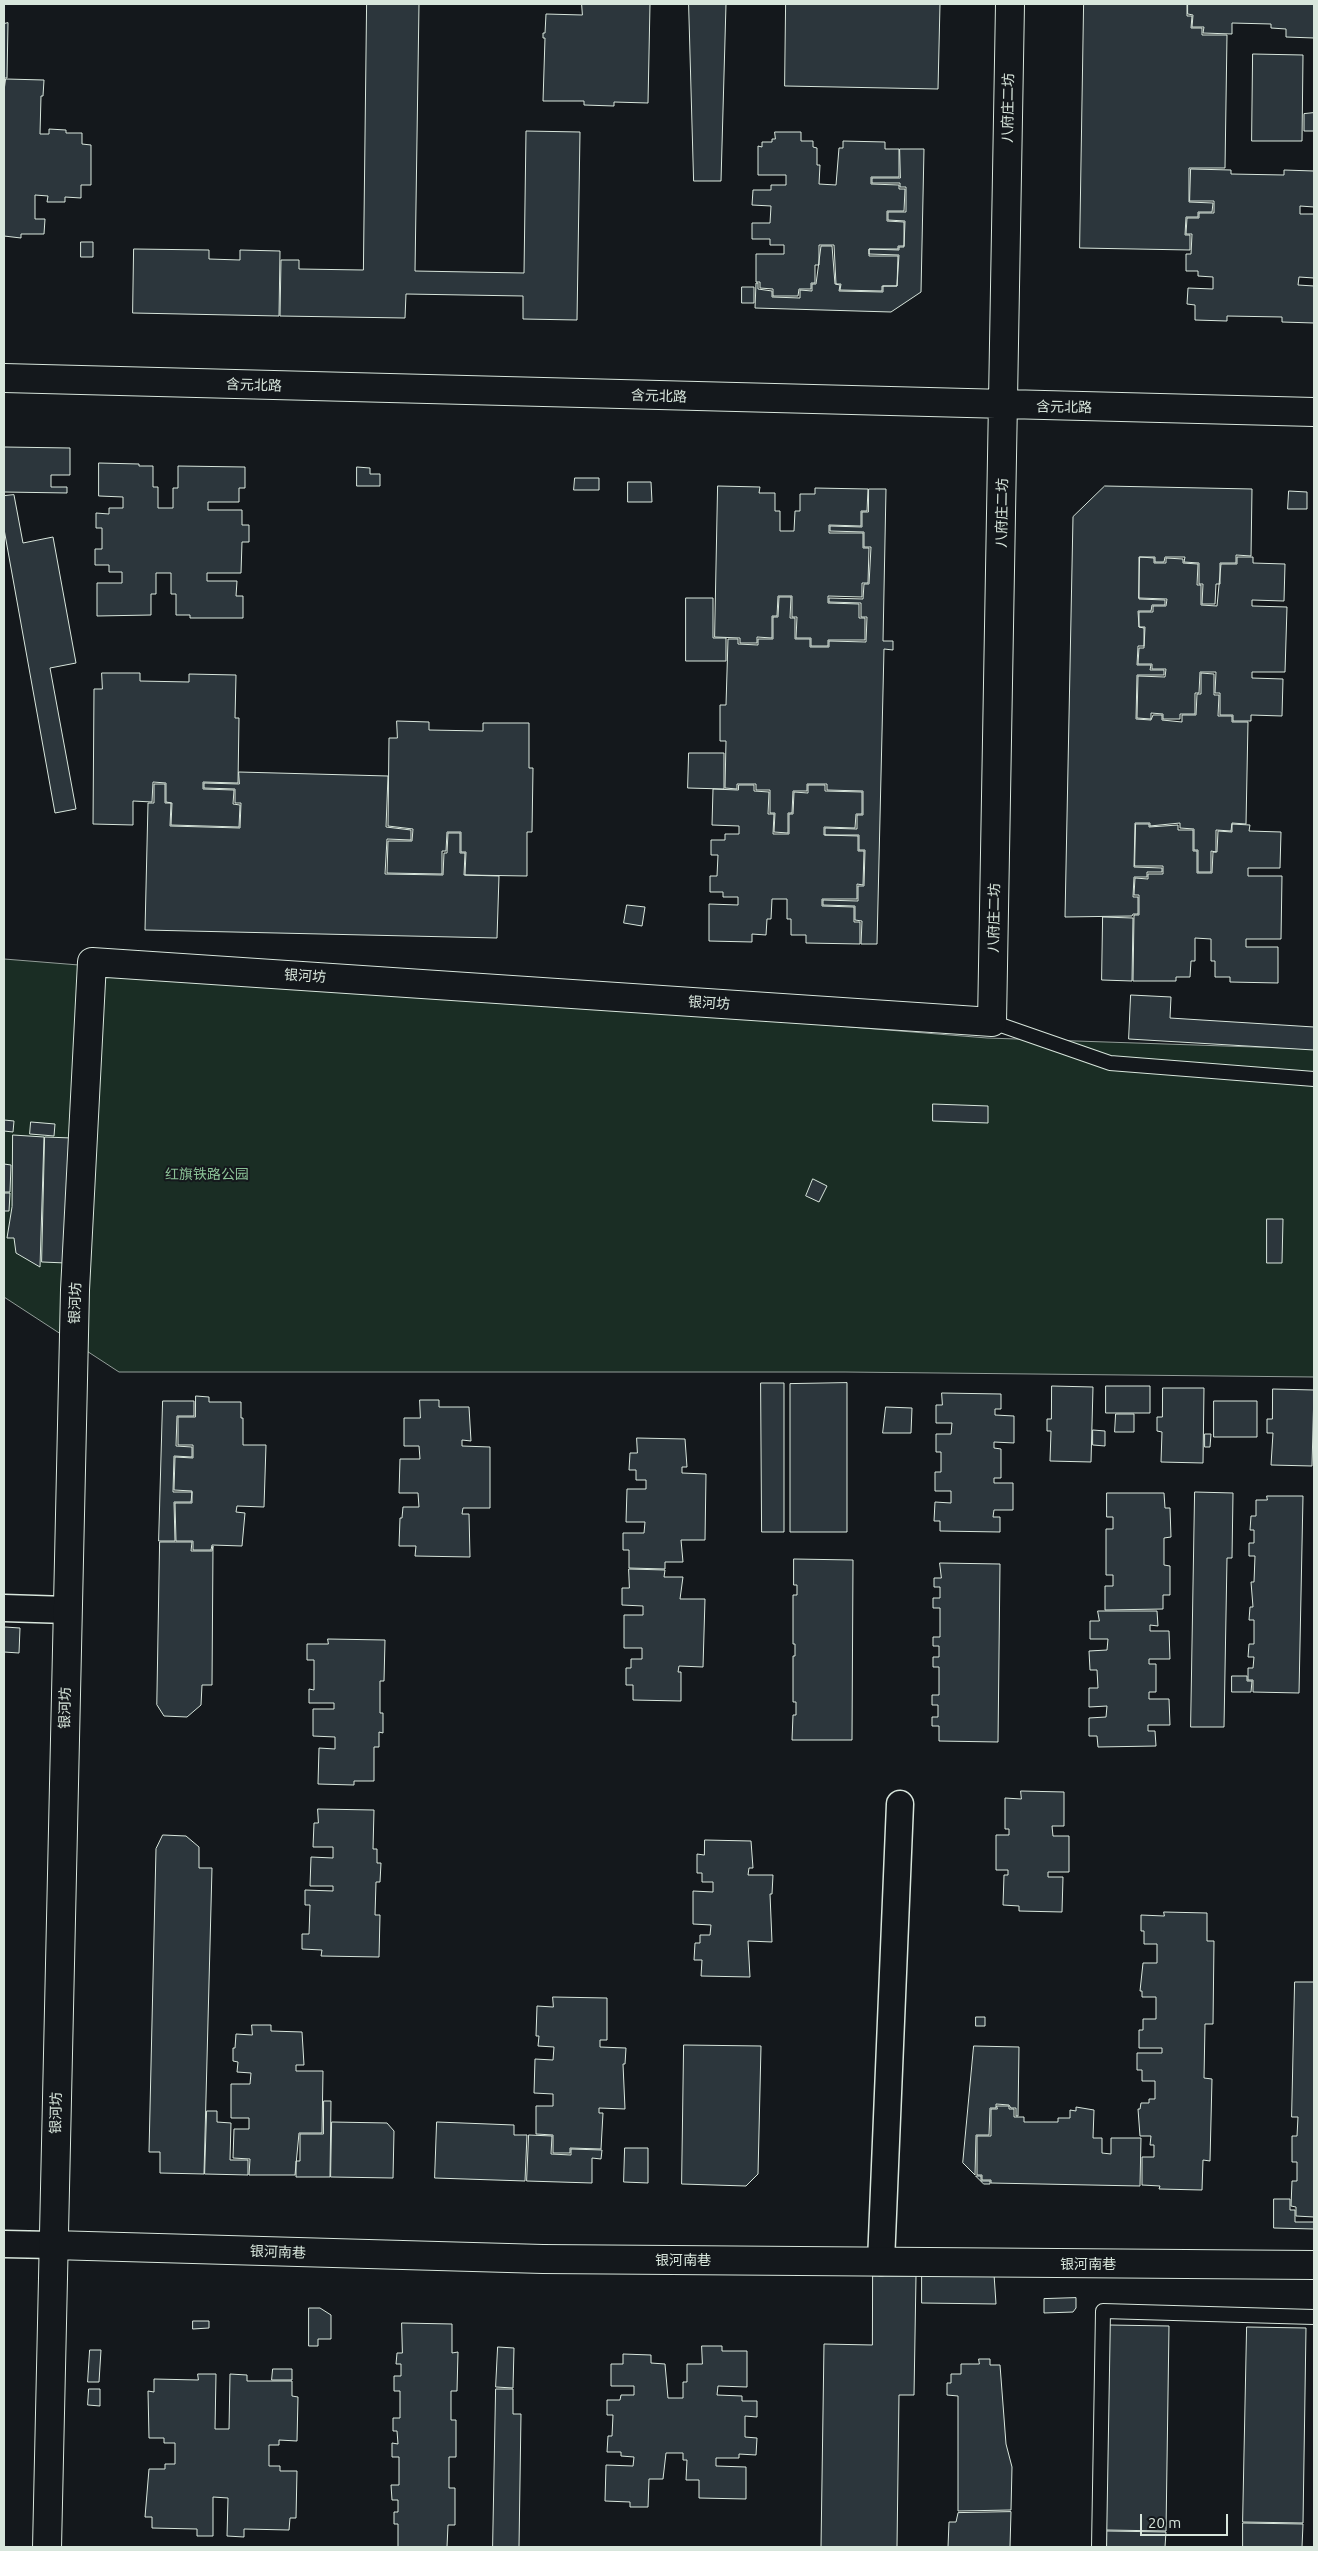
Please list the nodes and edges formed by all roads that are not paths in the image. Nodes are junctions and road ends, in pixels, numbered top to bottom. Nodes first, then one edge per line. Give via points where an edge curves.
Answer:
1 (1010, 4) edge
2 (4, 378) edge
3 (1004, 405) junction
4 (1314, 412) edge
5 (992, 1022) junction
6 (1314, 1078) edge
7 (4, 1608) edge
8 (67, 1610) junction
9 (900, 1804) dead end
10 (4, 2244) edge
11 (53, 2246) junction
12 (880, 2262) junction
13 (1314, 2265) edge
14 (1314, 2318) edge
15 (47, 2547) edge
16 (1099, 2547) edge

1 - 3 street, 八府庄二坊
2 - 3 street, 含元北路
3 - 4 street, 含元北路
3 - 5 street, 八府庄二坊
5 - 6 lane via 1110,1063
5 - 8 street, 银河坊 via 92,962 75,1290
7 - 8 street
8 - 11 street, 银河坊
9 - 12 street
10 - 11 street
11 - 12 street, 银河南巷 via 543,2259
11 - 15 street, 银河坊
12 - 13 street, 银河南巷
14 - 16 lane via 1103,2311

